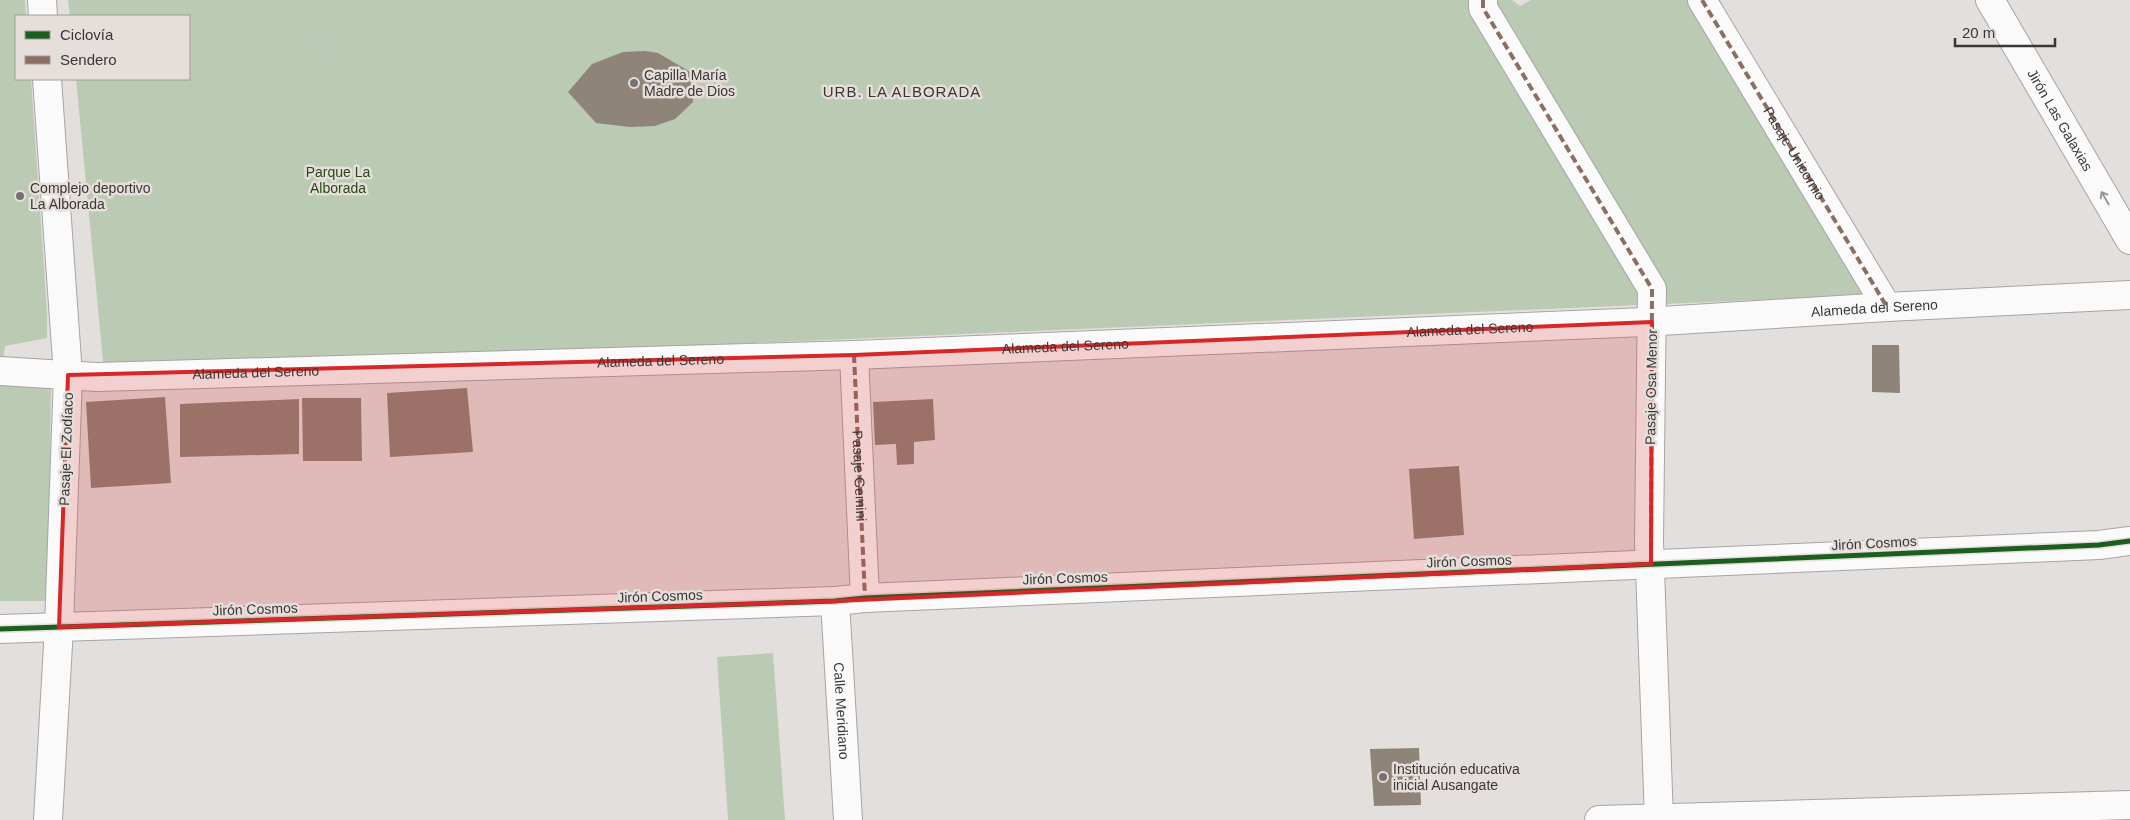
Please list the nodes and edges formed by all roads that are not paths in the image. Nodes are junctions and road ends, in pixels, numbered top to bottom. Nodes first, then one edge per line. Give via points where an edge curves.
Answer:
1 (42, 0) edge
2 (1483, 0) edge
3 (1702, 0) edge
4 (1990, 0) edge
5 (43, 15) edge
6 (47, 80) edge
7 (2130, 240) edge
8 (2130, 295) edge
9 (1887, 307) junction
10 (1652, 322) junction
11 (854, 355) junction
12 (0, 371) edge
13 (68, 376) junction
14 (2130, 541) edge
15 (1650, 564) junction
16 (865, 598) junction
17 (835, 601) junction
18 (59, 627) junction
19 (0, 629) edge
20 (2130, 805) edge
21 (1659, 819) edge
22 (48, 820) edge
23 (848, 820) edge
24 (1599, 820) edge

1 - 5 street
2 - 10 street, Pasaje Osa Menor via 1483,8 1652,290
3 - 9 street, Pasaje Unicornio
7 -> 4 street, Jirón Las Galaxias
6 - 13 street, Pasaje El Zodíaco
8 - 9 street, Alameda del Sereno
9 - 10 street, Alameda del Sereno
10 - 11 street, Alameda del Sereno
10 - 15 street, Pasaje Osa Menor
11 - 13 street, Alameda del Sereno
11 - 16 street, Pasaje Gemini
12 - 13 street, Alameda del Sereno
13 - 18 street, Pasaje El Zodíaco
14 - 15 street, Jirón Cosmos via 2099,545
15 - 16 street, Jirón Cosmos
15 - 21 street, Pasaje Osa Menor
16 - 17 street, Jirón Cosmos
17 - 18 street, Jirón Cosmos
17 - 23 street, Calle Meridiano
18 - 19 street, Jirón Cosmos
18 - 22 street, Pasaje El Zodíaco
20 - 21 street
21 - 24 street

